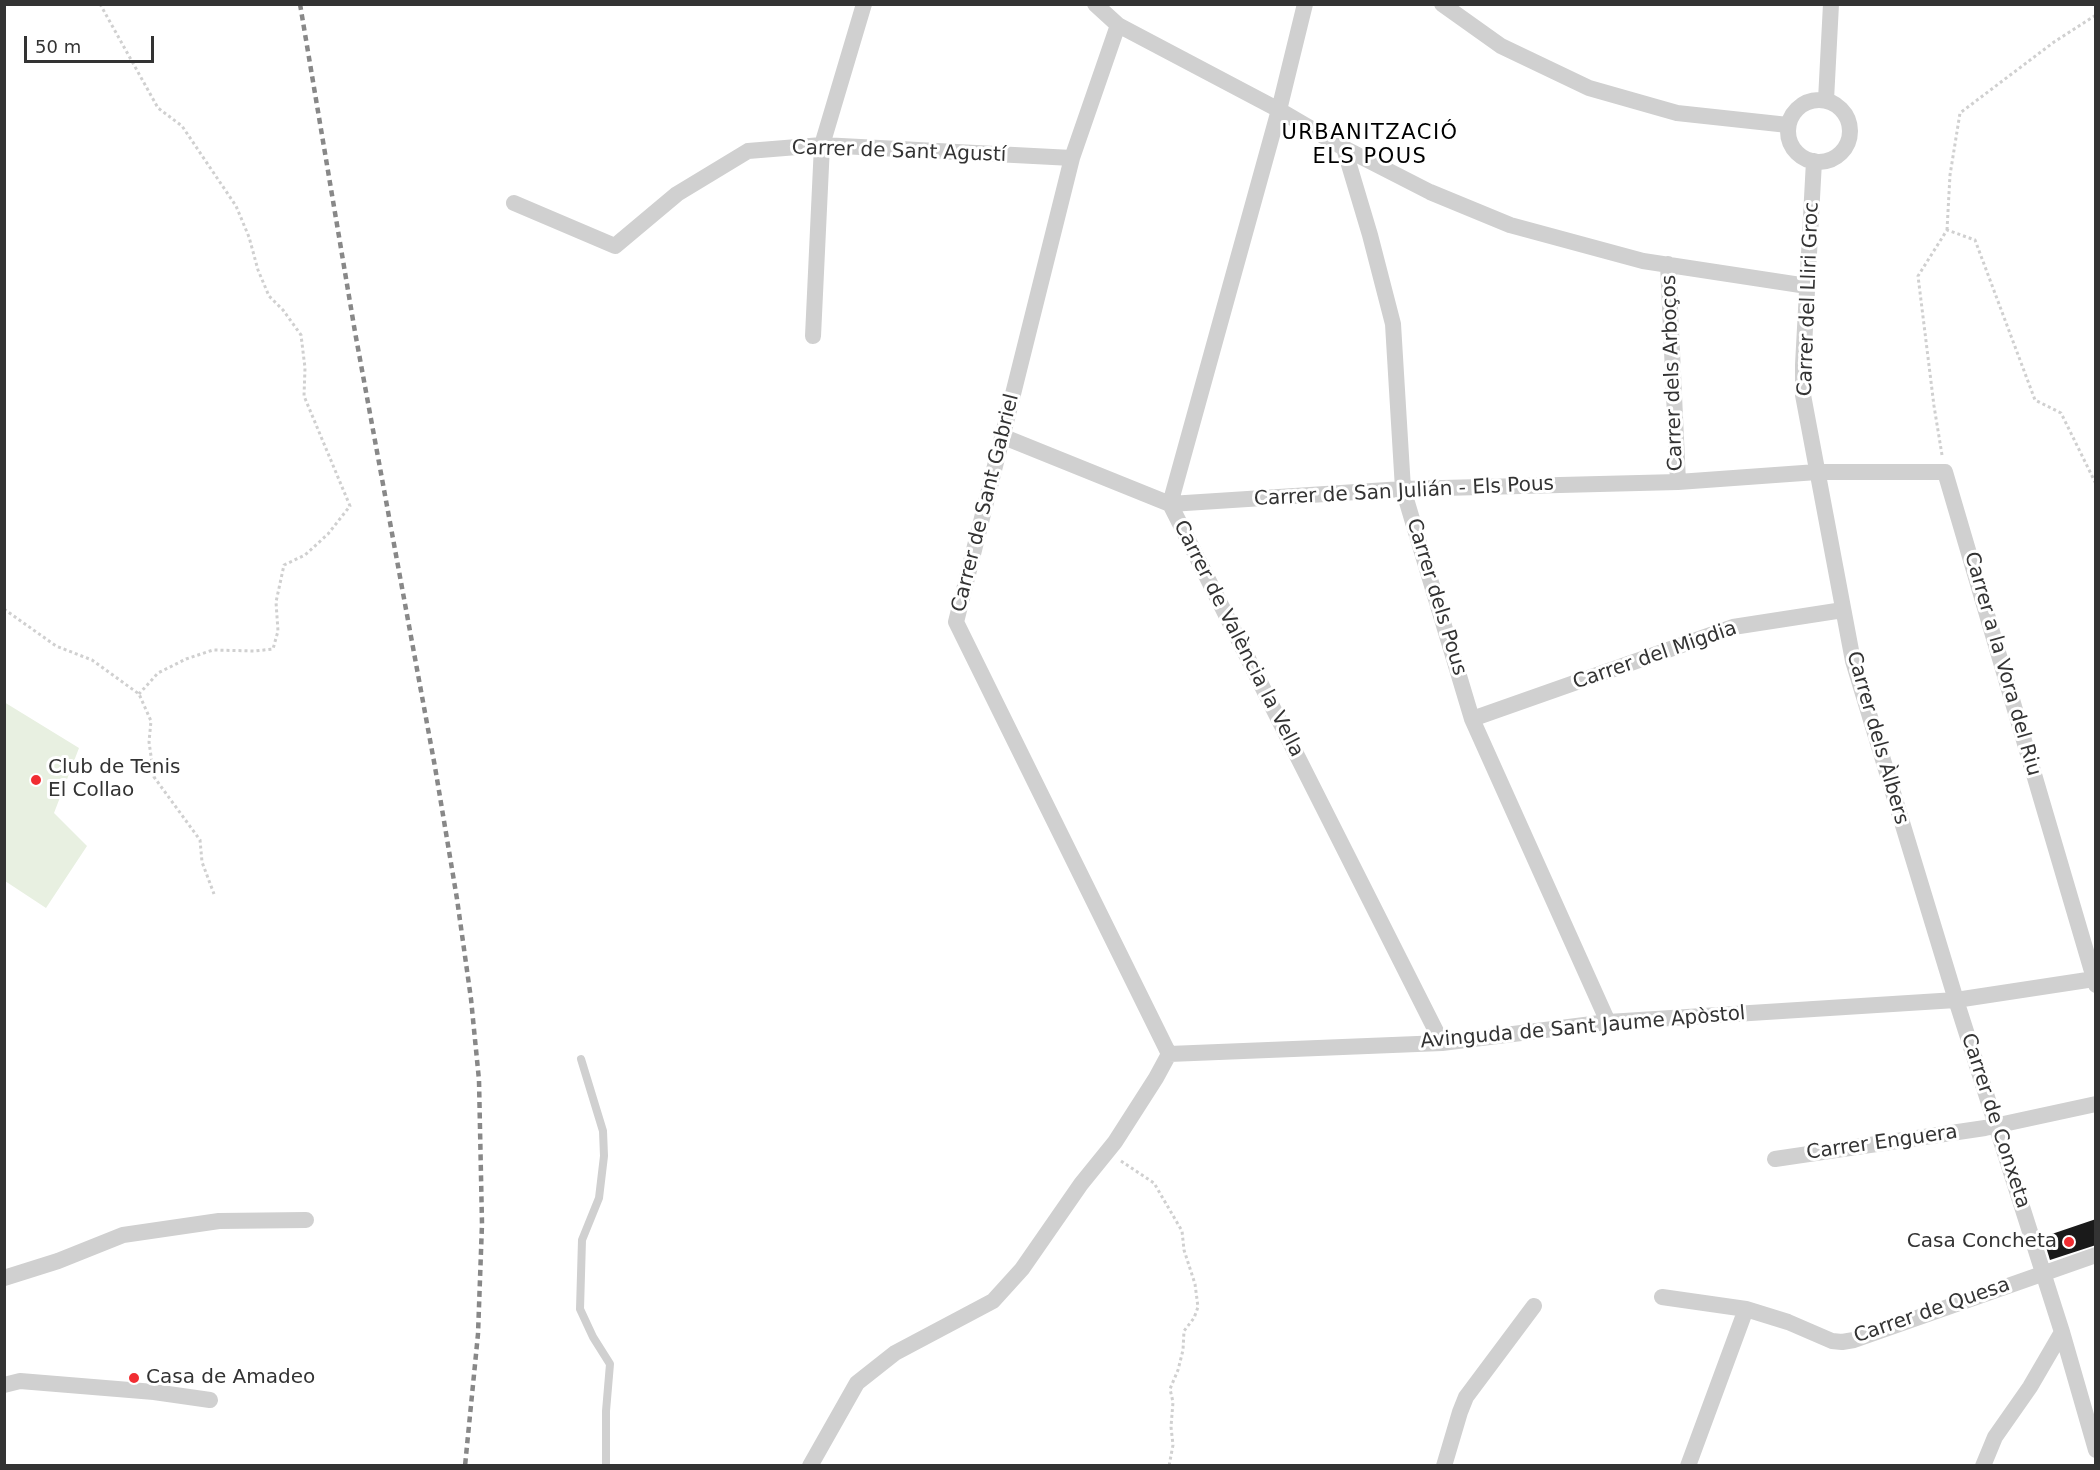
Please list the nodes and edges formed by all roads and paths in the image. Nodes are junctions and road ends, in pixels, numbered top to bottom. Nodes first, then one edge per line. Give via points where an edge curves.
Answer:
1 (100, 4) edge
2 (864, 4) edge
3 (1095, 4) edge
4 (1305, 4) edge
5 (1442, 4) edge
6 (1832, 4) edge
7 (2096, 15) edge
8 (1118, 25) junction
9 (1826, 100) junction
10 (1279, 110) junction
11 (1788, 125) junction
12 (822, 145) junction
13 (1344, 148) junction
14 (1072, 158) junction
15 (1814, 161) junction
16 (514, 203) dead end
17 (1947, 230) junction
18 (1668, 264) junction
19 (1807, 286) junction
20 (813, 336) dead end
21 (1004, 437) junction
22 (1817, 472) junction
23 (1945, 472) junction
24 (1678, 482) junction
25 (2096, 484) edge
26 (1404, 489) junction
27 (1170, 504) junction
28 (4, 609) edge
29 (1843, 610) junction
30 (139, 694) junction
31 (1472, 719) junction
32 (214, 894) dead end
33 (2095, 982) edge
34 (1956, 1000) junction
35 (1608, 1022) junction
36 (1442, 1043) junction
37 (1169, 1054) junction
38 (581, 1059) dead end
39 (2096, 1104) edge
40 (1997, 1125) junction
41 (1107, 1151) junction
42 (1774, 1159) dead end
43 (306, 1220) dead end
44 (2096, 1254) edge
45 (2043, 1272) junction
46 (4, 1278) edge
47 (1662, 1297) dead end
48 (1534, 1306) dead end
49 (1746, 1309) junction
50 (2062, 1332) junction
51 (4, 1385) edge
52 (210, 1400) dead end
53 (2096, 1450) edge
54 (606, 1466) edge
55 (810, 1466) edge
56 (1169, 1466) edge
57 (1444, 1466) edge
58 (1688, 1466) edge
59 (1983, 1466) edge

1 - 30 path via 158,108 182,126 237,206 268,296 301,335 304,396 350,506 305,555 284,565 276,602 278,631 273,649 213,650 195,656 158,673
2 - 12 street
3 - 8 street
4 - 10 street, Carrer de València la Vella
5 - 11 street via 1501,46 1589,88 1677,113
6 - 9 street
7 - 17 path via 1960,113 1950,175
8 - 10 street
8 - 14 street, Carrer de Sant Gabriel
9 - 11 street via 1804,104
9 - 15 street via 1846,116 1850,136 1840,153 1828,160
10 - 13 street
10 - 27 street, Carrer de València la Vella
11 - 15 street via 1793,147
12 - 14 street, Carrer de Sant Agustí
12 - 16 street, Carrer de Sant Agustí via 748,151 677,194 615,246
12 - 20 street
13 - 18 street via 1430,192 1510,225 1643,261
13 - 26 street, Carrer dels Pous via 1393,324
14 - 21 street, Carrer de Sant Gabriel
15 - 19 street, Carrer del Lliri Groc
17 - 23 path via 1918,276
17 - 25 path via 1975,240 2035,400 2061,413
18 - 19 street
18 - 24 street, Carrer dels Arboços
19 - 22 street, Carrer del Lliri Groc via 1803,395
21 - 27 street, Carrer de San Julián - Els Pous
21 - 37 street, Carrer de Sant Gabriel via 956,622
22 - 23 street
22 - 24 street, Carrer de San Julián - Els Pous
22 - 29 street, Carrer dels Àlbers
23 - 33 street, Carrer a la Vora del Riu
24 - 26 street, Carrer de San Julián - Els Pous
26 - 27 street, Carrer de San Julián - Els Pous
26 - 31 street, Carrer dels Pous
27 - 36 street, Carrer de València la Vella
28 - 30 path via 56,646 92,660
29 - 31 street, Carrer del Migdia via 1733,627
29 - 34 street, Carrer dels Àlbers via 1853,661
30 - 32 path via 151,721 149,742 154,777 200,840 202,862
31 - 35 street, Carrer dels Pous
33 - 34 street, Avinguda de Sant Jaume Apòstol
34 - 35 street, Avinguda de Sant Jaume Apòstol
34 - 40 street, Carrer de Conxeta
35 - 36 street, Avinguda de Sant Jaume Apòstol
36 - 37 street, Avinguda de Sant Jaume Apòstol
37 - 41 street
38 - 54 lane via 603,1131 599,1198 582,1240 580,1309 610,1364
39 - 40 street, Carrer Enguera
40 - 42 street, Carrer Enguera
40 - 45 street, Carrer de Conxeta
41 - 55 street via 1022,1269 993,1301 895,1353 856,1383
41 - 56 path via 1154,1183 1182,1231 1195,1284 1198,1307 1184,1331 1183,1350 1170,1389 1173,1445
43 - 46 street via 219,1221 123,1235
44 - 45 street, Carrer de Quesa
45 - 49 street, Carrer de Quesa via 1842,1342
45 - 50 street, Carrer de Conxeta
47 - 49 street, Carrer de Quesa
48 - 57 street via 1466,1397
49 - 58 street
50 - 53 street, Carrer de Conxeta
50 - 59 street via 1995,1437
51 - 52 street via 20,1381

